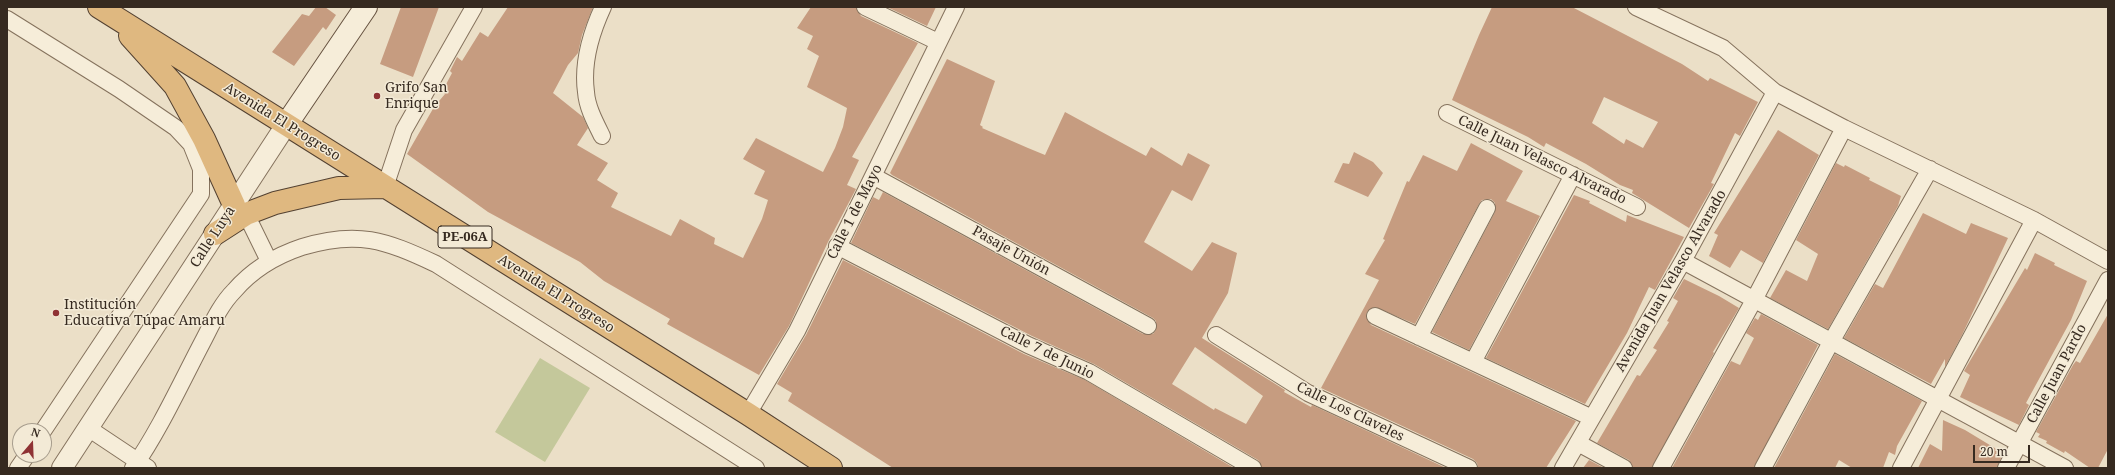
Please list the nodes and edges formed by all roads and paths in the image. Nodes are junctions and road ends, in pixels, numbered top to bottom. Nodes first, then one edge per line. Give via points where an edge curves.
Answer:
1 (366, 7) edge
2 (474, 7) edge
3 (603, 7) edge
4 (865, 7) edge
5 (956, 7) edge
6 (1636, 7) edge
7 (103, 10) edge
8 (7, 19) edge
9 (938, 42) junction
10 (1775, 92) junction
11 (1447, 113) dead end
12 (286, 125) junction
13 (1844, 128) junction
14 (602, 136) dead end
15 (1930, 169) junction
16 (1573, 175) junction
17 (873, 176) junction
18 (384, 187) junction
19 (1637, 207) dead end
20 (1487, 208) dead end
21 (240, 210) junction
22 (2034, 220) junction
23 (215, 234) joint
24 (837, 246) junction
25 (269, 261) junction
26 (1683, 261) junction
27 (2108, 261) edge
28 (2108, 280) edge
29 (1754, 300) junction
30 (1375, 316) dead end
31 (1148, 326) dead end
32 (1216, 335) dead end
33 (1419, 337) junction
34 (1831, 342) junction
35 (1473, 362) junction
36 (1938, 399) junction
37 (748, 414) junction
38 (1592, 418) junction
39 (48, 423) edge
40 (88, 428) junction
41 (1578, 443) junction
42 (2019, 444) junction
43 (140, 466) edge
44 (62, 468) edge
45 (756, 468) edge
46 (831, 468) edge
47 (1253, 468) edge
48 (1469, 468) edge
49 (1563, 468) edge
50 (1624, 468) edge
51 (1661, 468) edge
52 (1763, 468) edge
53 (1901, 468) edge
54 (2006, 468) edge
55 (2065, 468) edge

1 - 12 main road, Calle Luya
2 - 18 street via 404,130
3 - 14 street via 588,49 586,91 590,109
4 - 9 street
5 - 9 street, Calle 1 de Mayo
6 - 10 street via 1724,48
7 - 12 highway, Avenida El Progreso / PE-06A
7 - 21 highway via 175,86
8 - 39 street via 176,128 191,144 201,169 201,194
9 - 17 street, Calle 1 de Mayo
10 - 13 street
10 - 26 street, Avenida Juan Velasco Alvarado
11 - 16 street, Calle Juan Velasco Alvarado
12 - 18 highway, Avenida El Progreso / PE-06A
12 - 21 street, Calle Luya
13 - 15 street
13 - 29 street
15 - 22 street
15 - 34 street
16 - 19 street, Calle Juan Velasco Alvarado
16 - 35 street
17 - 24 street, Calle 1 de Mayo
17 - 31 street, Pasaje Unión
18 - 21 highway via 331,189
18 - 37 highway, Avenida El Progreso / PE-06A
20 - 33 street
21 - 23 highway
21 - 25 street
22 - 27 street
22 - 36 street
23 - 40 street, Calle Luya
24 - 37 street, Calle 1 de Mayo via 797,331
24 - 47 street, Calle 7 de Junio via 1028,345 1089,372
25 - 43 street via 232,292 215,318
25 - 45 street via 325,240 353,237 404,249 436,264
26 - 29 street
26 - 38 street, Avenida Juan Velasco Alvarado
28 - 42 street, Calle Juan Pardo
29 - 34 street
29 - 51 street
30 - 33 street
32 - 48 street, Calle Los Claveles via 1308,394
33 - 35 street
34 - 36 street
34 - 52 street
35 - 38 street
36 - 42 street
36 - 53 street
37 - 46 highway, Avenida El Progreso / PE-06A
38 - 41 street, Avenida Juan Velasco Alvarado
40 - 43 street
40 - 44 street, Calle Luya
41 - 49 street, Avenida Juan Velasco Alvarado
41 - 50 street
42 - 54 street, Calle Juan Pardo
42 - 55 street

